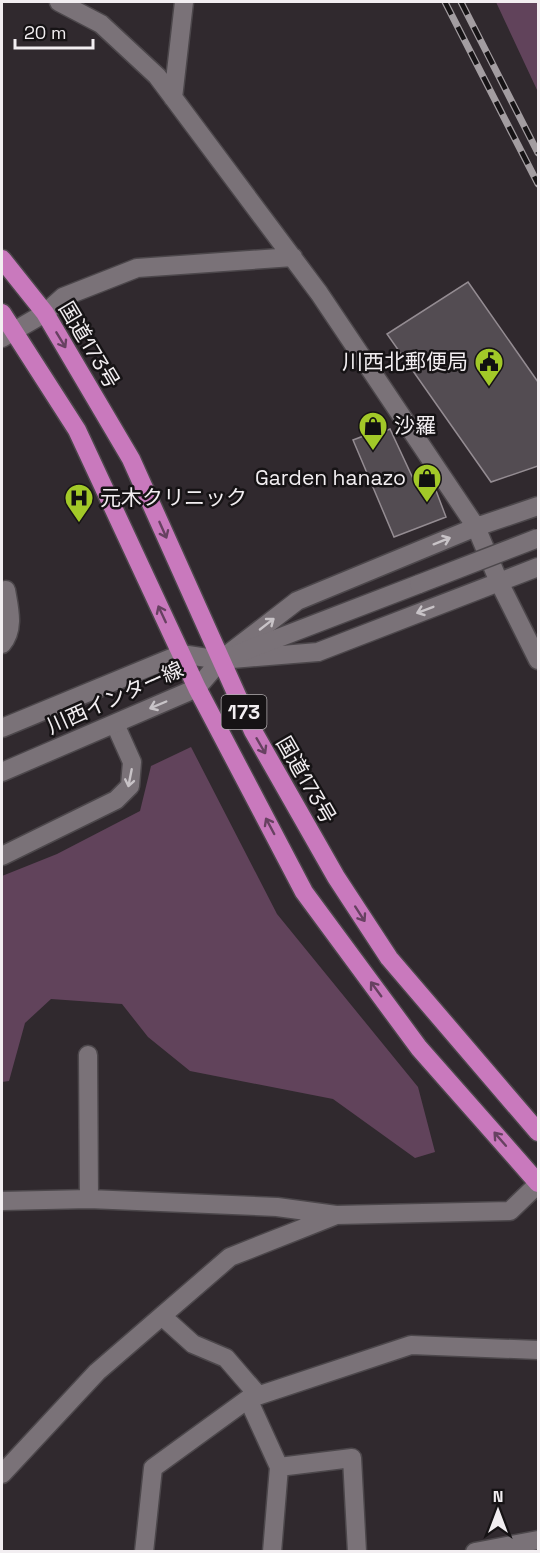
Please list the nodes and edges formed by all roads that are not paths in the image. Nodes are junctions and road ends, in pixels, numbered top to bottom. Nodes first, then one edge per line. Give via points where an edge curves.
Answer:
1 (59, 2) edge
2 (184, 2) edge
3 (173, 98) junction
4 (293, 257) junction
5 (2, 259) edge
6 (2, 313) edge
7 (45, 313) junction
8 (8, 334) edge
9 (538, 506) edge
10 (476, 527) junction
11 (538, 538) edge
12 (538, 567) edge
13 (499, 582) junction
14 (4, 591) edge
15 (2, 644) edge
16 (181, 654) junction
17 (221, 660) junction
18 (538, 660) edge
19 (197, 688) junction
20 (115, 724) junction
21 (2, 728) edge
22 (2, 772) edge
23 (2, 856) edge
24 (88, 1055) dead end
25 (538, 1132) edge
26 (538, 1184) edge
27 (89, 1199) junction
28 (2, 1201) edge
29 (336, 1215) junction
30 (163, 1317) junction
31 (538, 1350) edge
32 (253, 1397) junction
33 (279, 1467) junction
34 (2, 1474) edge
35 (538, 1540) edge
36 (144, 1551) edge
37 (272, 1551) edge
38 (357, 1551) edge
39 (475, 1551) edge

1 - 3 street via 101,24 157,76
2 - 3 street
3 - 4 street
4 - 7 street via 137,268 63,297
4 - 10 street
5 - 7 highway, 国道173号 / 173
6 - 8 highway, 173
7 - 8 street
7 -> 17 highway, 国道173号 / 173 via 131,459
16 -> 8 highway, 173 via 76,430
9 - 10 street
10 - 13 street
17 -> 10 street via 297,601
11 - 17 street, bridge
12 - 13 street
13 -> 17 street via 318,652
13 - 18 street
14 - 15 street via 11,616 8,637
16 - 17 street, 川西インター線
16 - 19 highway, 173
16 - 21 street, 川西インター線
17 - 19 street, 川西インター線
17 -> 25 highway, 国道173号 / 173 via 253,731 336,877 389,958
19 -> 20 street, 川西インター線
26 -> 19 highway, 173 via 419,1048 304,892
20 - 22 street, 川西インター線
20 -> 23 street via 132,762 130,786 116,800
24 - 27 street
26 - 29 street via 510,1211
27 - 28 street
27 - 29 street via 277,1207
29 - 30 street via 230,1257
30 - 32 street via 193,1344 226,1358
30 - 34 street via 97,1372
31 - 32 street via 411,1345
32 - 33 street
32 - 36 street via 153,1468
33 - 37 street
33 - 38 street via 352,1458
35 - 39 street

